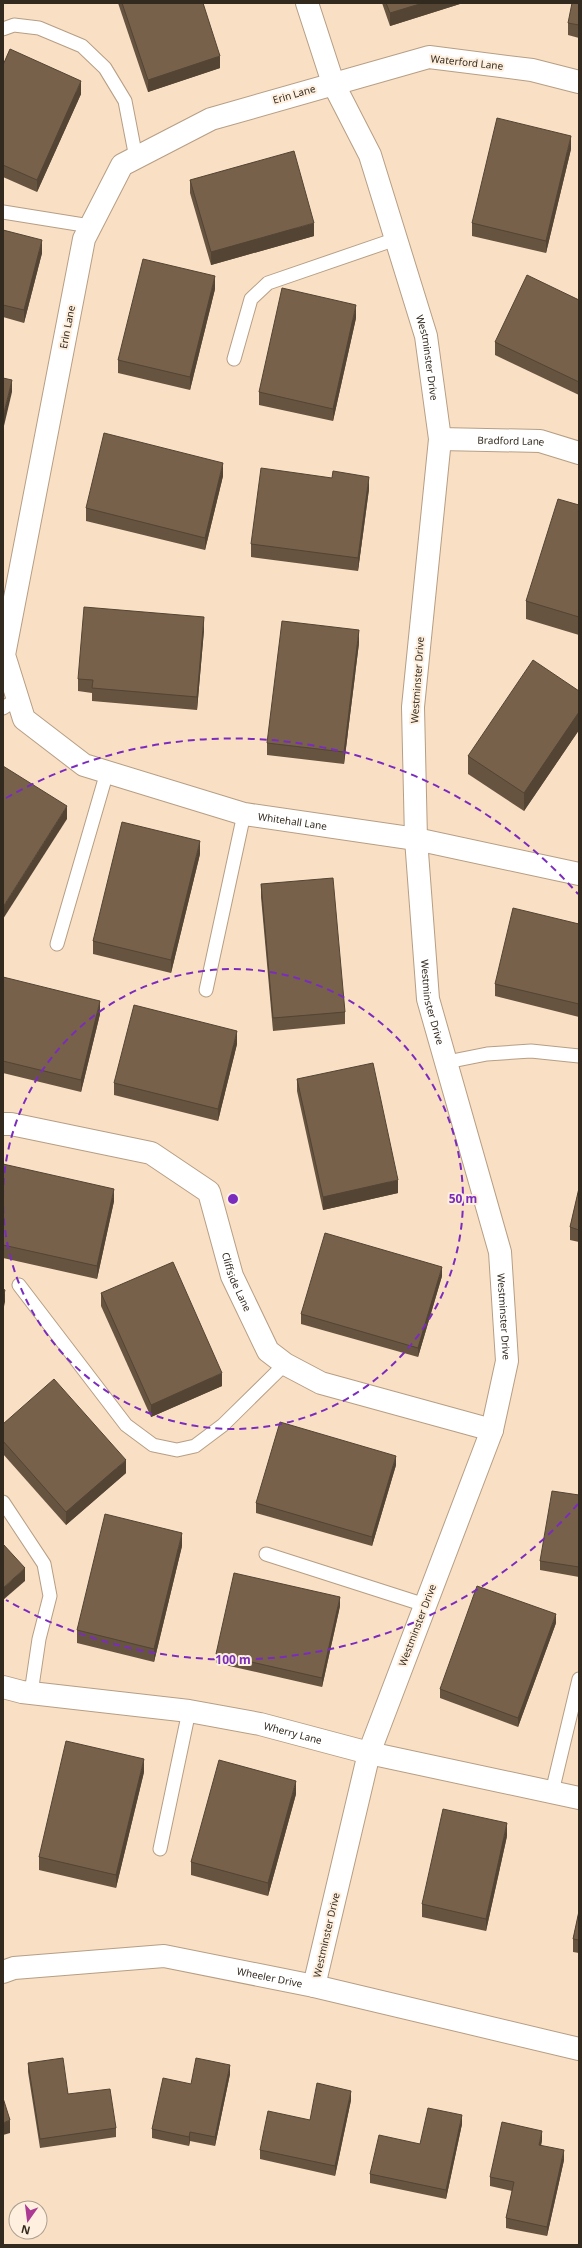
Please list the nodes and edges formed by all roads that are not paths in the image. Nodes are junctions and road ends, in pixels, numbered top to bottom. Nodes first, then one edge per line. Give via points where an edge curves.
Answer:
1 (307, 3) edge
2 (3, 29) edge
3 (579, 82) edge
4 (333, 83) junction
5 (136, 158) junction
6 (3, 212) edge
7 (90, 226) junction
8 (396, 239) junction
9 (234, 359) dead end
10 (440, 439) junction
11 (579, 453) edge
12 (4, 647) edge
13 (10, 703) edge
14 (24, 719) joint
15 (107, 772) junction
16 (244, 814) junction
17 (416, 840) junction
18 (579, 874) edge
19 (57, 944) dead end
20 (206, 990) dead end
21 (579, 1056) edge
22 (447, 1062) junction
23 (3, 1124) edge
24 (19, 1285) dead end
25 (285, 1364) junction
26 (492, 1430) junction
27 (3, 1502) edge
28 (266, 1554) dead end
29 (425, 1604) junction
30 (579, 1679) edge
31 (3, 1687) edge
32 (31, 1693) junction
33 (189, 1711) junction
34 (369, 1753) junction
35 (552, 1792) junction
36 (579, 1798) edge
37 (160, 1849) dead end
38 (3, 1972) edge
39 (314, 1986) junction
40 (579, 2049) edge

1 - 4 street, Westminster Drive
2 - 5 lane via 14,25 39,28 82,46 105,68 125,101
3 - 4 street, Waterford Lane via 532,70 428,58
4 - 5 street, Erin Lane via 211,119
4 - 8 street, Westminster Drive via 370,155
5 - 7 street, Erin Lane via 122,165
6 - 7 lane
7 - 12 street, Erin Lane via 84,239
8 - 9 lane via 268,283 252,299
8 - 10 street, Westminster Drive via 426,336
10 - 11 street, Bradford Lane via 540,441
10 - 17 street, Westminster Drive via 413,707
12 - 13 street, Erin Lane
13 - 14 street, Erin Lane
14 - 15 street, Whitehall Lane via 84,765
15 - 16 street, Whitehall Lane
15 - 19 lane
16 - 17 street, Whitehall Lane
16 - 20 lane
17 - 18 street, Whitehall Lane
17 - 22 street, Westminster Drive via 428,999
21 - 22 lane via 531,1050 487,1054
22 - 26 street, Westminster Drive via 500,1252 507,1360
23 - 25 street, Cliffside Lane via 151,1153 209,1192 232,1276 268,1351
24 - 25 lane via 126,1425 154,1445 178,1450 195,1446 223,1425
25 - 26 street, Cliffside Lane via 321,1383
26 - 29 street, Westminster Drive
27 - 32 lane via 44,1564 50,1596 39,1638
28 - 29 lane
29 - 34 street, Westminster Drive
30 - 35 lane
31 - 32 street, Wherry Lane
32 - 33 street, Wherry Lane
33 - 34 street, Wherry Lane via 260,1724
33 - 37 lane
34 - 35 street, Wherry Lane
34 - 39 street, Westminster Drive
35 - 36 street, Wherry Lane
38 - 39 street, Wheeler Drive via 14,1968 164,1956
39 - 40 street, Wheeler Drive

